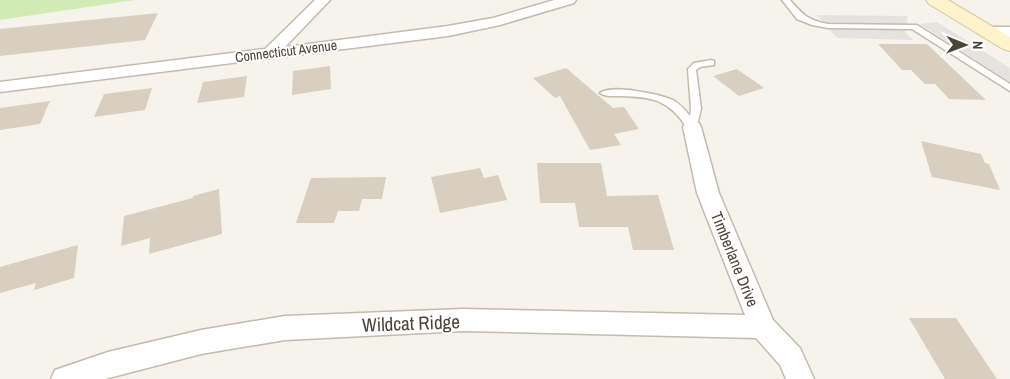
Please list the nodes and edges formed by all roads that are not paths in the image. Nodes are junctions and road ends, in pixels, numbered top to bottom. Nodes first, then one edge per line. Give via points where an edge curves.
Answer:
1 (323, 0) edge
2 (568, 0) edge
3 (786, 0) edge
4 (935, 0) edge
5 (989, 32) junction
6 (1010, 32) edge
7 (1010, 45) edge
8 (270, 53) junction
9 (712, 63) dead end
10 (0, 87) edge
11 (1010, 88) edge
12 (605, 93) dead end
13 (692, 127) junction
14 (763, 327) junction
15 (107, 372) edge
16 (65, 379) edge
17 (800, 379) edge

1 - 8 street
2 - 8 street, Connecticut Avenue via 496,22 457,29
3 - 11 lane via 800,17 812,23 914,27
4 - 5 main road
5 - 6 street
5 - 7 main road
8 - 10 street, Connecticut Avenue
9 - 13 lane via 692,69 696,109
12 - 13 lane via 642,95 662,100 673,105
13 - 14 street, Timberlane Drive via 708,192
14 - 15 street, Wildcat Ridge via 463,320 285,328 201,342
14 - 17 street, Timberlane Drive via 790,357
15 - 16 street, Wildcat Ridge

